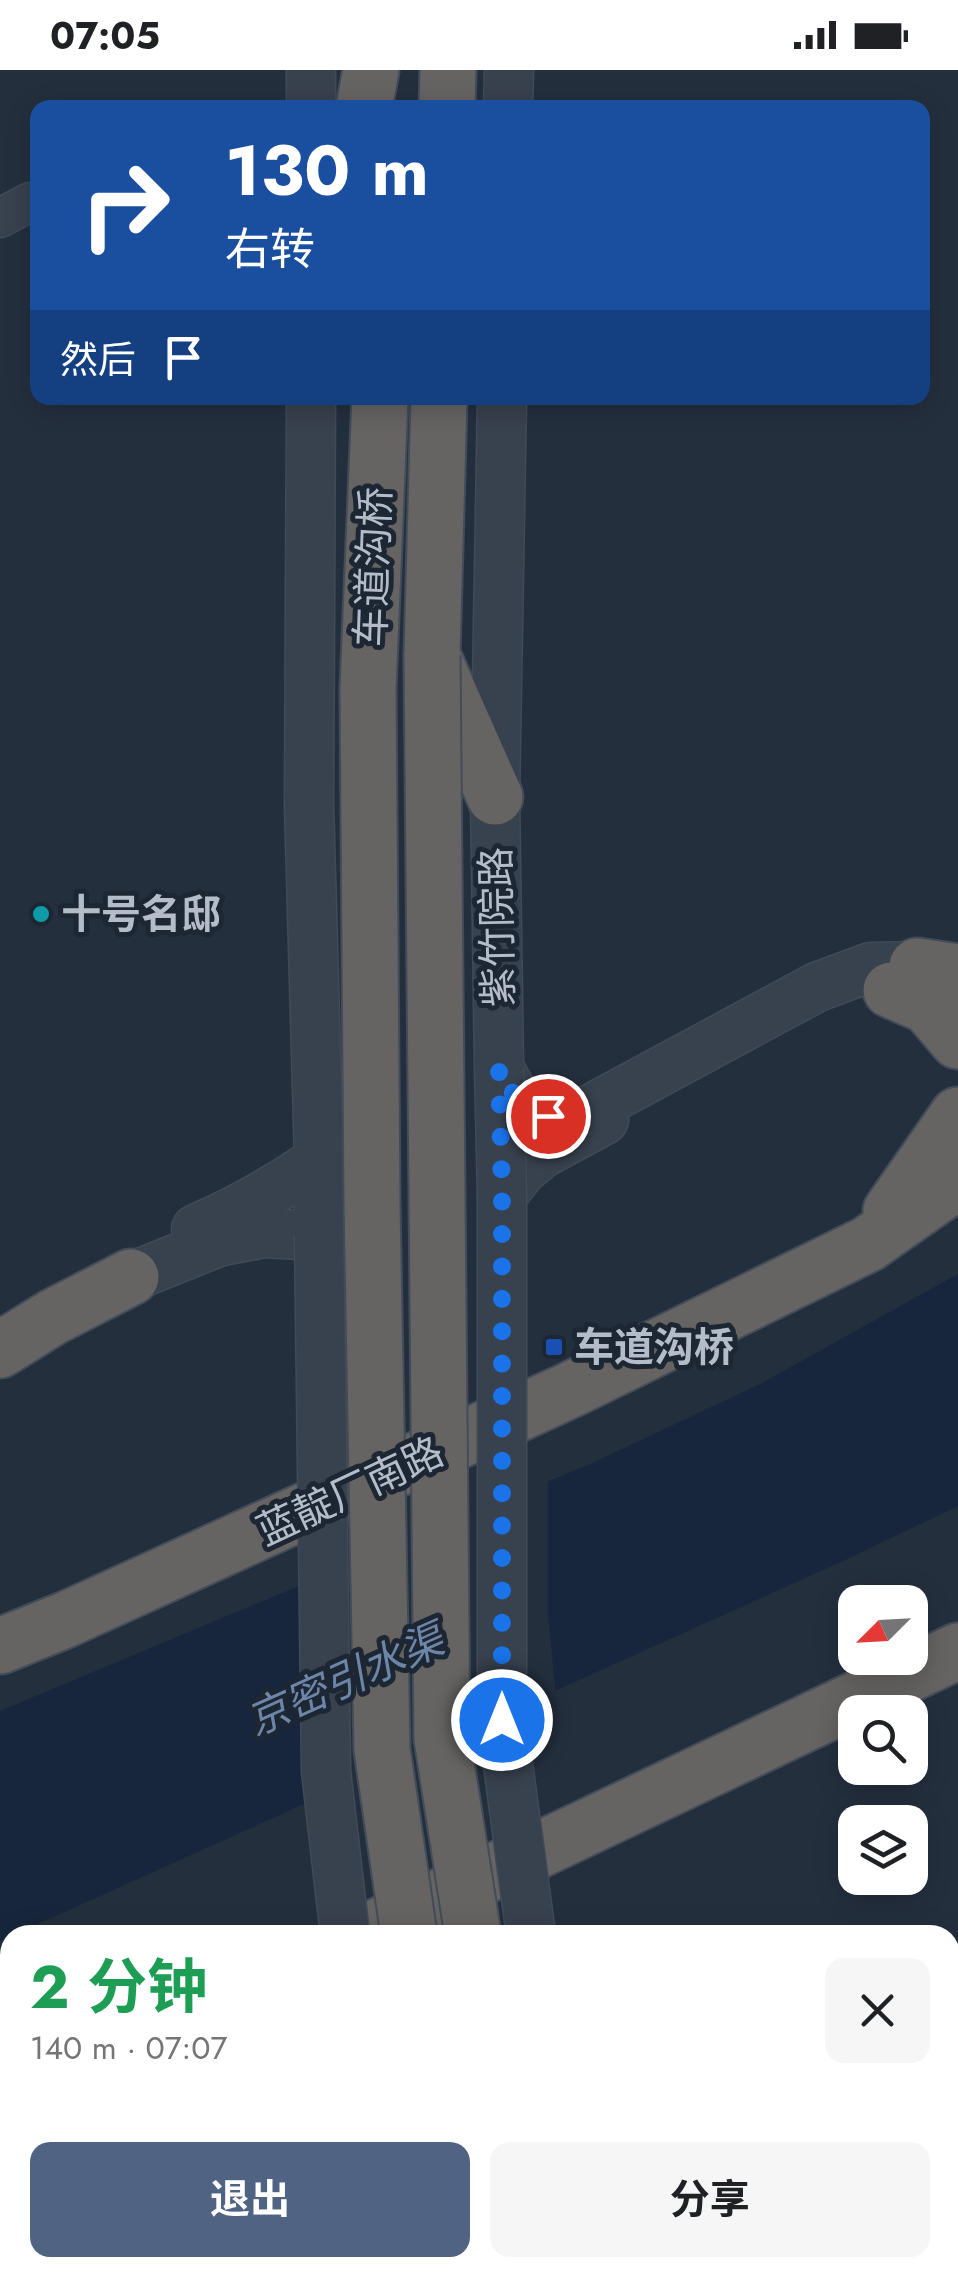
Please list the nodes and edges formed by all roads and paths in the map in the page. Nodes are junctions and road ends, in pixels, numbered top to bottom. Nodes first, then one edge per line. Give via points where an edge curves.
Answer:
1 (311, 70) edge
2 (371, 70) edge
3 (385, 70) edge
4 (448, 70) edge
5 (508, 70) edge
6 (311, 100) edge
7 (365, 100) edge
8 (384, 100) edge
9 (447, 100) edge
10 (508, 100) edge
11 (30, 202) edge
12 (0, 218) edge
13 (311, 405) edge
14 (380, 405) edge
15 (439, 405) edge
16 (502, 405) edge
17 (432, 655) junction
18 (495, 797) junction
19 (922, 976) edge
20 (958, 1041) edge
21 (699, 1060) junction
22 (499, 1068) junction
23 (958, 1115) edge
24 (320, 1160) junction
25 (958, 1182) edge
26 (502, 1196) junction
27 (319, 1236) junction
28 (868, 1244) junction
29 (127, 1268) junction
30 (0, 1327) edge
31 (0, 1350) edge
32 (0, 1611) edge
33 (65, 1620) junction
34 (0, 1633) edge
35 (0, 1646) edge
36 (958, 1650) edge
37 (344, 1925) edge
38 (381, 1925) edge
39 (408, 1925) edge
40 (471, 1925) edge
41 (530, 1925) edge

1 - 6 street
2 - 7 highway
3 - 8 highway
4 - 9 highway
5 - 10 street
11 - 12 street
13 - 24 street via 309,804
14 - 39 highway, 车道沟桥, bridge via 368,708 380,1671 382,1749
15 - 17 highway
16 - 18 street, 紫竹院路
17 - 18 highway
17 - 40 highway, 车道沟桥, bridge via 442,1738
18 - 22 street, 紫竹院路
19 - 20 highway via 928,1006
19 - 21 street via 871,967 817,987
21 - 22 street via 587,1110 548,1116 520,1106
21 - 26 street via 543,1153
22 - 26 street, 紫竹院路, bridge
23 - 28 highway
24 - 27 street
24 - 29 street via 272,1193
25 - 28 highway, 蓝靛厂南路
26 - 41 street, 紫竹院路, bridge via 502,1720
27 - 29 street via 264,1234
27 - 37 street, bridge via 326,1771
28 - 33 highway, 蓝靛厂南路 via 570,1390
29 - 30 street via 43,1300
29 - 31 highway
32 - 33 highway
33 - 34 highway
33 - 35 highway, 蓝靛厂南路
36 - 38 highway

